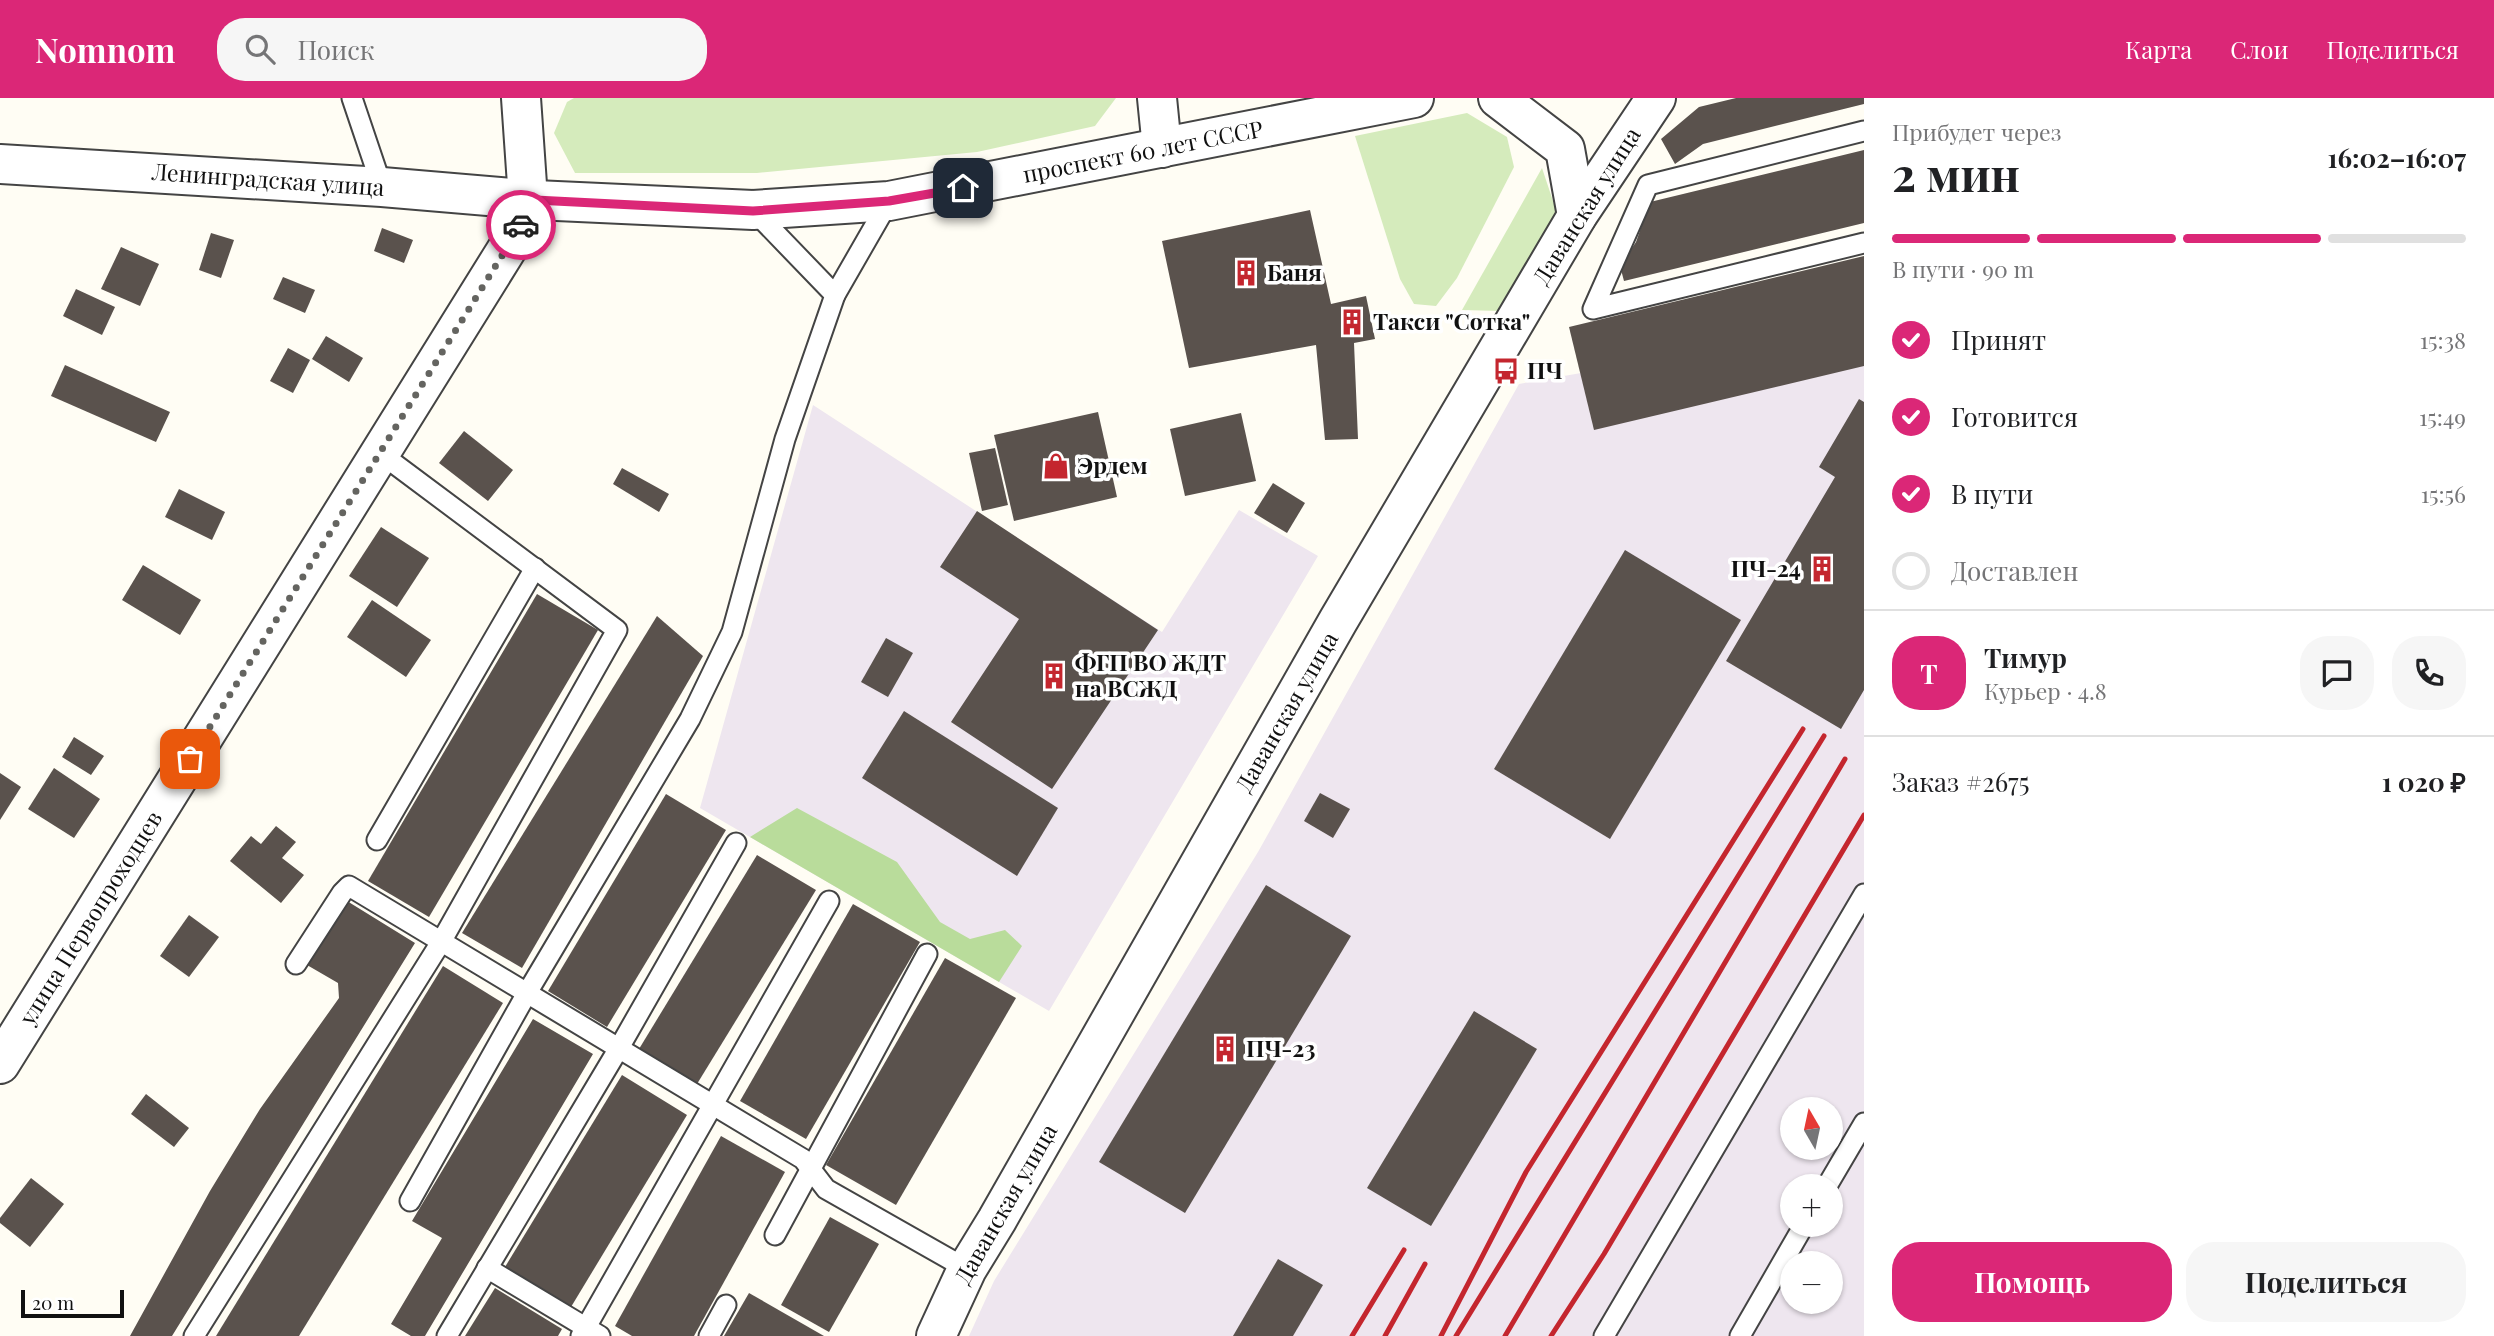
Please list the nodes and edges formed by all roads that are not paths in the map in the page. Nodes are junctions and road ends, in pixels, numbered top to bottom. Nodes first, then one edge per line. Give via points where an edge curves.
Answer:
1 (352, 98) edge
2 (521, 98) edge
3 (1157, 98) edge
4 (1414, 98) edge
5 (1498, 98) edge
6 (1656, 98) edge
7 (1864, 131) edge
8 (1162, 148) junction
9 (0, 164) edge
10 (382, 187) junction
11 (532, 199) junction
12 (889, 201) junction
13 (753, 211) junction
14 (1577, 216) junction
15 (1864, 243) edge
16 (835, 295) junction
17 (380, 453) junction
18 (535, 568) junction
19 (377, 840) dead end
20 (736, 843) dead end
21 (1864, 894) edge
22 (829, 901) dead end
23 (441, 942) junction
24 (927, 954) dead end
25 (296, 964) dead end
26 (527, 993) junction
27 (618, 1048) junction
28 (0, 1064) edge
29 (715, 1105) junction
30 (1864, 1123) edge
31 (811, 1169) junction
32 (1834, 1174) edge
33 (410, 1201) dead end
34 (775, 1235) dead end
35 (1797, 1237) edge
36 (487, 1269) junction
37 (967, 1269) junction
38 (726, 1305) dead end
39 (589, 1333) edge
40 (194, 1336) edge
41 (447, 1336) edge
42 (709, 1336) edge
43 (936, 1336) edge
44 (1604, 1336) edge
45 (1740, 1336) edge

1 - 10 lane
2 - 11 street
3 - 8 street
4 - 8 street, проспект 60 лет СССР
5 - 14 street via 1565,149
6 - 14 street, Даванская улица
7 - 15 lane via 1648,185 1593,309
8 - 12 street, проспект 60 лет СССР
9 - 10 street, Ленинградская улица
10 - 11 street, Ленинградская улица
11 - 13 street, проспект 60 лет СССР
11 - 17 street, улица Первопроходцев via 507,249
12 - 13 street, проспект 60 лет СССР
12 - 16 lane
13 - 16 lane
14 - 37 street, Даванская улица via 1338,621
16 - 26 lane via 785,439 732,632 690,719
17 - 18 lane
17 - 28 street, улица Первопроходцев
18 - 19 lane
18 - 23 lane via 617,629
20 - 27 lane
21 - 44 lane
22 - 29 lane
23 - 25 lane via 349,886
23 - 26 lane
23 - 40 lane
24 - 31 lane
26 - 27 lane
26 - 33 lane
27 - 29 lane
27 - 36 lane
29 - 31 lane via 803,1158
29 - 39 lane
30 - 32 lane
31 - 34 lane
31 - 37 lane via 826,1189
35 - 45 lane
36 - 39 lane
36 - 41 lane
37 - 43 street, Даванская улица
38 - 42 lane

